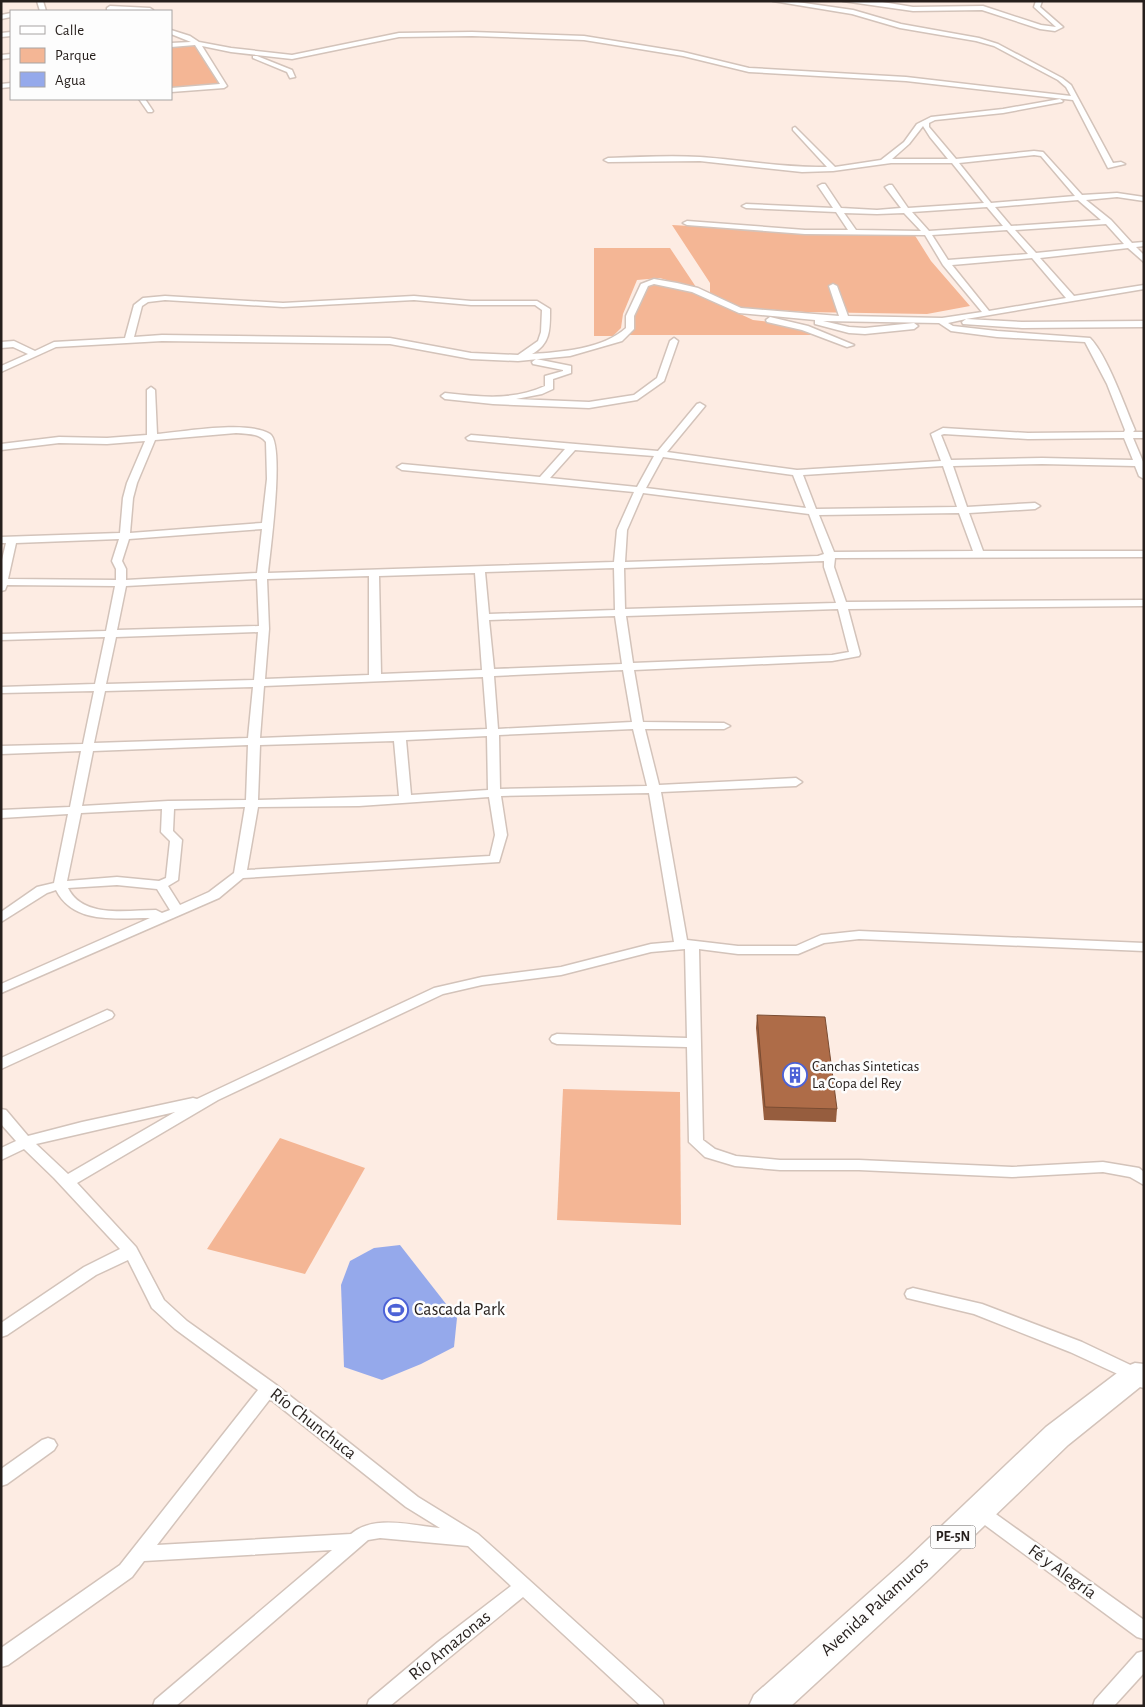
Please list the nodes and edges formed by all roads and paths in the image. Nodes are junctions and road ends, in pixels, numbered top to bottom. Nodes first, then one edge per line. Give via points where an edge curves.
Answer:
1 (776, 1) edge
2 (846, 1) edge
3 (1039, 1) edge
4 (110, 10) edge
5 (137, 10) edge
6 (172, 32) edge
7 (198, 43) junction
8 (172, 45) edge
9 (238, 51) junction
10 (292, 77) dead end
11 (172, 90) edge
12 (1074, 98) junction
13 (143, 100) edge
14 (150, 111) dead end
15 (926, 123) junction
16 (794, 129) dead end
17 (608, 160) dead end
18 (954, 161) junction
19 (882, 163) junction
20 (1121, 164) dead end
21 (833, 169) junction
22 (822, 186) dead end
23 (889, 187) dead end
24 (1081, 199) junction
25 (1144, 199) edge
26 (989, 205) junction
27 (746, 206) dead end
28 (906, 210) junction
29 (841, 211) junction
30 (1108, 222) junction
31 (687, 223) dead end
32 (1010, 229) junction
33 (927, 233) junction
34 (854, 234) junction
35 (1144, 244) edge
36 (1129, 245) junction
37 (1033, 256) junction
38 (1144, 260) edge
39 (946, 263) junction
40 (832, 286) dead end
41 (1144, 287) edge
42 (1072, 300) junction
43 (740, 310) junction
44 (987, 313) junction
45 (844, 317) junction
46 (777, 321) junction
47 (942, 322) junction
48 (1144, 324) edge
49 (129, 340) junction
50 (674, 341) dead end
51 (1, 344) edge
52 (850, 345) dead end
53 (33, 353) junction
54 (514, 358) junction
55 (1, 369) edge
56 (151, 390) dead end
57 (445, 396) dead end
58 (493, 401) junction
59 (700, 406) dead end
60 (1126, 435) junction
61 (1144, 435) edge
62 (152, 436) junction
63 (471, 438) dead end
64 (1, 447) edge
65 (572, 447) junction
66 (660, 454) junction
67 (946, 463) junction
68 (1138, 463) junction
69 (402, 467) dead end
70 (796, 474) junction
71 (1144, 476) edge
72 (542, 481) junction
73 (640, 490) junction
74 (1035, 506) dead end
75 (962, 510) junction
76 (812, 512) junction
77 (266, 526) junction
78 (125, 536) junction
79 (7, 540) edge
80 (1144, 554) edge
81 (830, 555) junction
82 (979, 555) junction
83 (619, 567) junction
84 (480, 570) junction
85 (374, 573) junction
86 (262, 576) junction
87 (121, 583) junction
88 (2, 585) edge
89 (1144, 603) edge
90 (842, 605) junction
91 (620, 612) junction
92 (484, 617) junction
93 (264, 629) junction
94 (110, 634) junction
95 (1, 637) edge
96 (628, 668) junction
97 (488, 672) junction
98 (375, 677) junction
99 (259, 683) junction
100 (99, 687) junction
101 (1, 690) edge
102 (638, 725) junction
103 (724, 726) dead end
104 (493, 732) junction
105 (400, 736) junction
106 (254, 740) junction
107 (87, 748) junction
108 (1, 750) edge
109 (796, 782) dead end
110 (654, 789) junction
111 (494, 793) junction
112 (404, 798) junction
113 (252, 804) junction
114 (168, 805) junction
115 (75, 809) junction
116 (1, 814) edge
117 (240, 874) junction
118 (60, 885) junction
119 (162, 885) junction
120 (177, 911) junction
121 (1, 918) edge
122 (156, 920) junction
123 (686, 945) junction
124 (1144, 947) edge
125 (1, 989) edge
126 (107, 1015) dead end
127 (557, 1040) dead end
128 (694, 1043) junction
129 (1, 1064) edge
130 (205, 1100) junction
131 (1, 1114) edge
132 (25, 1142) junction
133 (1, 1155) edge
134 (1144, 1180) edge
135 (67, 1182) junction
136 (131, 1251) junction
137 (913, 1294) dead end
138 (1, 1331) edge
139 (1139, 1376) edge
140 (269, 1389) junction
141 (48, 1445) dead end
142 (1, 1480) edge
143 (980, 1512) junction
144 (472, 1539) junction
145 (355, 1541) junction
146 (138, 1554) junction
147 (524, 1586) junction
148 (1144, 1631) edge
149 (1, 1659) edge
150 (1144, 1659) edge
151 (162, 1706) edge
152 (376, 1706) edge
153 (655, 1706) edge
154 (766, 1706) edge
155 (1102, 1706) edge

1 - 12 street via 853,12 906,27 986,42 1060,79 1069,86
2 - 3 street via 876,2 913,9 983,8 1040,27 1060,27 1037,7
4 - 5 street
6 - 7 street
7 - 8 street
7 - 9 street
7 - 11 street via 224,86
9 - 10 street via 286,69
9 - 12 street via 292,57 407,33 584,38 692,55 748,70 906,79
12 - 15 street via 1003,111 944,116
12 - 20 street via 1111,166
13 - 14 street
15 - 18 street via 932,136
15 - 19 street via 919,125 906,143
16 - 21 street
17 - 21 street via 700,159 777,169
18 - 19 street
18 - 24 street via 1043,154
18 - 26 street
19 - 21 street
22 - 29 street
23 - 28 street
24 - 25 street via 1117,195
24 - 26 street
24 - 30 street
26 - 28 street
26 - 32 street
27 - 29 street
28 - 29 street
28 - 33 street
29 - 34 street
30 - 32 street
30 - 36 street
31 - 34 street
32 - 33 street
32 - 37 street
33 - 34 street
33 - 39 street
35 - 36 street
36 - 37 street
36 - 38 street
37 - 39 street
37 - 42 street
39 - 44 street
40 - 45 street
41 - 42 street
42 - 44 street
43 - 45 street via 818,318
43 - 46 street via 756,318
43 - 54 street via 695,290 654,281 645,284 630,316 630,329 619,339 567,354
44 - 47 street
45 - 47 street
46 - 47 street via 812,321 865,332
46 - 52 street
47 - 48 street
47 - 60 street via 951,328 997,334 1087,340 1130,430
49 - 53 street via 54,345
49 - 54 street via 390,341 471,356
49 - 54 street via 138,305 146,300 164,298 283,305 414,298 471,303 537,303 546,309 545,338 536,349
50 - 58 street via 661,380 637,397 589,405
51 - 53 street via 14,344
53 - 55 street
54 - 58 street via 568,368 567,373 548,378 550,387 539,392
56 - 62 street
57 - 58 street
59 - 66 street
60 - 61 street
60 - 67 street via 1028,436 943,431 936,434
60 - 68 street
62 - 64 street via 107,442 59,440
62 - 77 street via 236,430 268,437 272,442 272,479
62 - 78 street via 132,483
63 - 65 street
65 - 66 street
65 - 72 street
66 - 70 street
66 - 73 street
67 - 68 street via 1042,460
67 - 70 street
67 - 75 street
68 - 71 street
69 - 72 street
70 - 76 street
72 - 73 street
73 - 76 street
73 - 83 street via 622,530
74 - 75 street
75 - 76 street
75 - 82 street
76 - 81 street
77 - 78 street
77 - 86 street
78 - 79 street
78 - 87 street via 118,562
79 - 88 street
80 - 82 street
81 - 82 street
81 - 83 street via 819,560
81 - 90 street via 829,567
83 - 84 street
83 - 91 street
84 - 85 street
84 - 92 street
85 - 86 street
85 - 98 street
86 - 87 street
86 - 93 street
87 - 88 street
87 - 94 street
89 - 90 street
90 - 91 street
90 - 96 street via 855,654 832,658
91 - 92 street
91 - 96 street
92 - 97 street
93 - 94 street
93 - 99 street
94 - 95 street
94 - 100 street
96 - 97 street
96 - 102 street
97 - 98 street
97 - 104 street
98 - 99 street
99 - 100 street
99 - 106 street
100 - 101 street
100 - 107 street
102 - 103 street
102 - 104 street
102 - 110 street
104 - 105 street
104 - 111 street
105 - 106 street
105 - 112 street
106 - 107 street
106 - 113 street
107 - 108 street
107 - 115 street
109 - 110 street
110 - 111 street
110 - 123 street
111 - 112 street
111 - 117 street via 501,835 495,859
112 - 113 street
113 - 114 street
113 - 117 street
114 - 115 street
114 - 119 street via 167,832 176,840 172,880
115 - 116 street
115 - 118 street
117 - 120 street via 214,895
118 - 119 street via 117,881
118 - 121 street via 42,890
118 - 122 street via 69,901 81,909 100,913 156,914
119 - 120 street
120 - 122 street
122 - 125 street
123 - 124 street via 738,950 798,950 821,939 859,935
123 - 128 street
123 - 130 street via 651,948 561,972 482,981 439,991
126 - 129 street
127 - 128 street
128 - 134 street via 696,1142 710,1154 735,1161 780,1165 1012,1172 1103,1167 1134,1172
130 - 132 street
130 - 135 street
131 - 132 street, Río Chunchuca
132 - 133 street
132 - 135 street, Río Chunchuca
135 - 136 street, Río Chunchuca
136 - 138 street via 90,1271
136 - 140 street, Río Chunchuca via 158,1304
137 - 139 street via 976,1308 1076,1347
139 - 143 highway, Avenida Pakamuros / PE-5N via 1057,1436
140 - 144 street, Río Chunchuca via 412,1502
140 - 146 street
141 - 142 street
143 - 148 street, Fé y Alegría
143 - 154 highway, Avenida Pakamuros / PE-5N
144 - 145 street via 380,1530 363,1534
144 - 147 street, Río Chunchuca
145 - 146 street
145 - 151 street
146 - 149 street via 126,1571
147 - 152 street, Río Amazonas
147 - 153 street, Río Chunchuca
150 - 155 street

